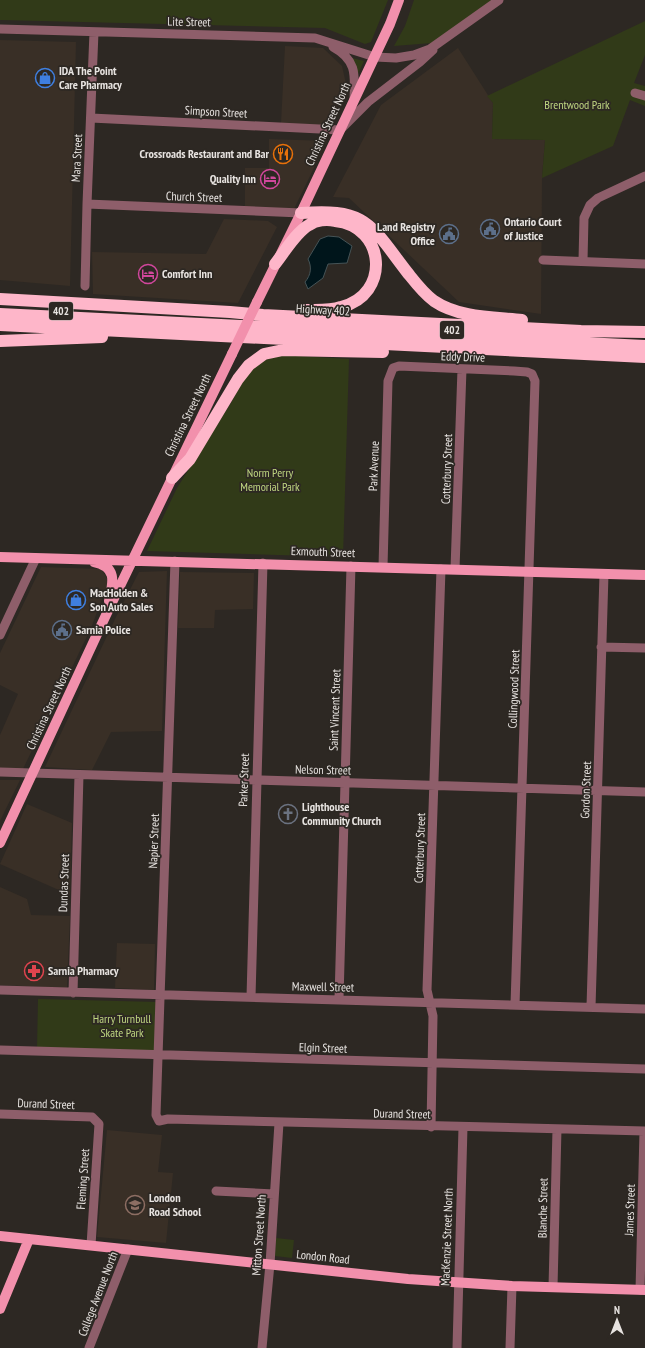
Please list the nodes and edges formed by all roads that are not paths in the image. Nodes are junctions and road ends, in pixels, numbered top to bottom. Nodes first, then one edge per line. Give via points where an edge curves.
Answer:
1 (399, 0) edge
2 (499, 0) edge
3 (0, 30) edge
4 (94, 32) junction
5 (306, 37) junction
6 (441, 42) junction
7 (374, 57) junction
8 (635, 93) dead end
9 (645, 96) edge
10 (354, 100) junction
11 (91, 118) junction
12 (340, 130) junction
13 (645, 176) edge
14 (87, 204) junction
15 (301, 213) junction
16 (543, 260) dead end
17 (583, 261) junction
18 (275, 264) junction
19 (645, 264) edge
20 (85, 286) dead end
21 (0, 300) edge
22 (0, 308) edge
23 (230, 312) junction
24 (0, 314) edge
25 (0, 325) edge
26 (621, 331) junction
27 (645, 332) edge
28 (283, 339) junction
29 (645, 340) edge
30 (0, 341) edge
31 (645, 346) edge
32 (645, 357) edge
33 (393, 368) joint
34 (462, 369) junction
35 (532, 374) joint
36 (172, 478) junction
37 (0, 557) edge
38 (36, 558) junction
39 (81, 559) junction
40 (133, 560) junction
41 (175, 561) junction
42 (263, 563) junction
43 (351, 566) junction
44 (383, 567) junction
45 (440, 569) junction
46 (455, 570) junction
47 (529, 572) junction
48 (604, 574) junction
49 (645, 575) edge
50 (106, 615) junction
51 (0, 635) edge
52 (601, 647) junction
53 (645, 648) edge
54 (0, 772) edge
55 (33, 774) junction
56 (79, 775) junction
57 (168, 778) junction
58 (256, 780) junction
59 (345, 782) junction
60 (434, 786) junction
61 (522, 788) junction
62 (598, 790) junction
63 (645, 792) edge
64 (0, 842) edge
65 (0, 990) edge
66 (73, 993) junction
67 (161, 995) junction
68 (250, 997) junction
69 (339, 999) junction
70 (431, 1002) junction
71 (515, 1005) junction
72 (591, 1007) junction
73 (645, 1009) edge
74 (0, 1050) edge
75 (159, 1055) junction
76 (433, 1064) junction
77 (645, 1069) edge
78 (0, 1114) edge
79 (92, 1117) joint
80 (159, 1121) joint
81 (279, 1123) junction
82 (431, 1127) junction
83 (463, 1127) junction
84 (557, 1129) junction
85 (645, 1131) edge
86 (216, 1191) dead end
87 (274, 1194) junction
88 (0, 1236) edge
89 (29, 1238) junction
90 (91, 1245) junction
91 (128, 1249) junction
92 (270, 1264) junction
93 (458, 1283) junction
94 (512, 1286) junction
95 (553, 1287) junction
96 (642, 1290) edge
97 (0, 1309) edge
98 (89, 1348) edge
99 (262, 1348) edge
100 (456, 1348) edge
101 (510, 1348) edge

1 - 7 main road, Christina Street North
2 - 6 street
3 - 4 street, Lite Street
4 - 5 street, Lite Street
4 - 11 street, Mara Street
5 - 7 street, Lite Street via 331,41
5 - 10 street via 324,42 347,56 355,75
6 - 7 street, Lite Street via 424,52 408,57
6 - 12 street via 420,62 374,96
7 - 10 main road, Christina Street North
8 - 9 street
10 - 12 main road, Christina Street North
11 - 12 street, Simpson Street
11 - 14 street, Mara Street
12 - 15 main road, Christina Street North
13 - 17 street via 598,198 590,205 584,218
14 - 15 street, Church Street
14 - 20 street, Mara Street
15 - 18 main road, Christina Street North
15 - 26 highway via 329,211 360,219 377,233 426,294 458,311
16 - 17 street
17 - 19 street
18 - 23 highway via 304,228 316,222 330,220 350,224 364,233 373,249 376,263 374,279 367,292 360,299 342,307
18 - 36 main road, Christina Street North, bridge
21 - 23 highway
22 - 29 highway, Highway 402 / 402
23 - 26 highway
24 - 31 highway
25 - 28 highway, 402
26 - 27 highway
28 - 30 highway via 89,337
28 - 32 highway, 402
32 - 36 highway via 581,359 414,352 270,352 254,360 245,370 190,459
33 - 34 street, Eddy Drive via 399,366
33 - 44 street, Park Avenue via 388,382
34 - 35 street, Eddy Drive
34 - 46 street, Cotterbury Street
35 - 47 street, Collingwood Street via 535,381
36 - 40 main road, Christina Street North
37 - 38 main road, Exmouth Street
38 - 39 main road, Exmouth Street
38 - 51 street
39 - 40 main road, Exmouth Street
39 - 50 main road via 100,564 111,572
40 - 41 main road, Exmouth Street
40 - 50 main road, Christina Street North
41 - 42 main road, Exmouth Street
41 - 57 street, Napier Street
42 - 43 main road, Exmouth Street
42 - 58 street, Parker Street
43 - 44 main road, Exmouth Street
43 - 59 street, Saint Vincent Street
44 - 45 main road, Exmouth Street
45 - 46 main road, Exmouth Street
45 - 60 street, Cotterbury Street
46 - 47 main road, Exmouth Street
47 - 48 main road, Exmouth Street
47 - 61 street, Collingwood Street
48 - 49 main road, Exmouth Street
48 - 52 street, Gordon Street
50 - 55 main road, Christina Street North
52 - 53 street
52 - 62 street, Gordon Street
54 - 55 street, Nelson Street
55 - 56 street, Nelson Street
55 - 64 main road, Christina Street North
56 - 57 street, Nelson Street
56 - 66 street, Dundas Street
57 - 58 street, Nelson Street
57 - 67 street, Napier Street
58 - 59 street, Nelson Street
58 - 68 street, Parker Street
59 - 60 street, Nelson Street
59 - 69 street, Saint Vincent Street
60 - 61 street, Nelson Street
60 - 70 street, Cotterbury Street via 427,990
61 - 62 street, Nelson Street
61 - 71 street, Collingwood Street
62 - 63 street, Nelson Street
62 - 72 street, Gordon Street
65 - 66 street, Maxwell Street
66 - 67 street, Maxwell Street
67 - 68 street, Maxwell Street
67 - 75 street, Napier Street
68 - 69 street, Maxwell Street
69 - 70 street, Maxwell Street
70 - 71 street, Maxwell Street
70 - 76 street, Cotterbury Street
71 - 72 street, Maxwell Street
72 - 73 street, Maxwell Street
74 - 75 street, Elgin Street
75 - 76 street, Elgin Street
75 - 80 street, Napier Street via 156,1115
76 - 77 street, Elgin Street
76 - 82 street, Cotterbury Street
78 - 79 street, Durand Street
79 - 90 street, Fleming Street via 99,1124
80 - 81 street, Durand Street via 168,1119
81 - 82 street, Durand Street
81 - 87 street, Mitton Street North
82 - 83 street, Durand Street
83 - 84 street, Durand Street
83 - 93 street, MacKenzie Street North
84 - 85 street, Durand Street
84 - 95 street, Blanche Street
85 - 96 street, James Street
86 - 87 street
87 - 92 street, Mitton Street North
88 - 89 main road, London Road
89 - 90 main road, London Road
89 - 97 main road
90 - 91 main road, London Road
91 - 92 main road, London Road
91 - 98 street, College Avenue North
92 - 93 main road, London Road via 408,1280
92 - 99 street, Mitton Street North
93 - 94 main road, London Road
93 - 100 street, MacKenzie Street North
94 - 95 main road, London Road
94 - 101 street
95 - 96 main road, London Road

